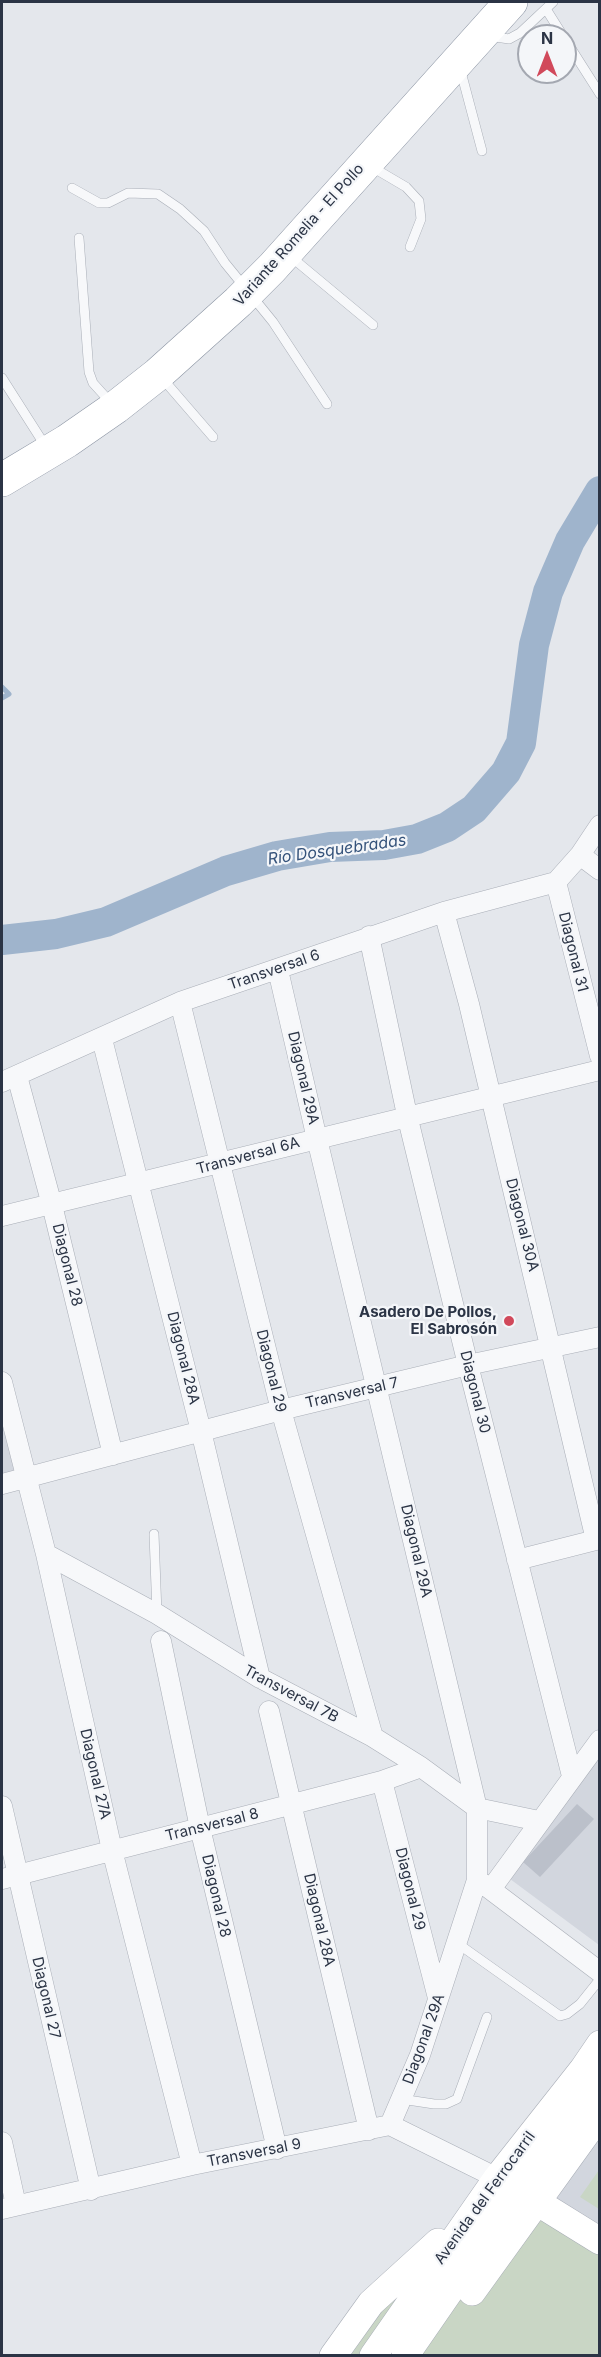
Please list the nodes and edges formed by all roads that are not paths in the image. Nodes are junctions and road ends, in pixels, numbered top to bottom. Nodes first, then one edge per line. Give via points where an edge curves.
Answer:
1 (511, 2) edge
2 (550, 5) edge
3 (558, 24) edge
4 (480, 35) junction
5 (577, 58) edge
6 (458, 60) junction
7 (600, 94) edge
8 (482, 150) dead end
9 (364, 163) junction
10 (72, 188) dead end
11 (79, 238) dead end
12 (410, 247) dead end
13 (286, 253) junction
14 (248, 293) junction
15 (373, 325) dead end
16 (158, 374) junction
17 (2, 378) edge
18 (327, 404) dead end
19 (116, 407) junction
20 (213, 437) dead end
21 (49, 452) junction
22 (2, 480) edge
23 (600, 825) edge
24 (580, 855) junction
25 (600, 870) edge
26 (556, 882) junction
27 (444, 912) junction
28 (369, 936) junction
29 (278, 970) junction
30 (180, 1002) junction
31 (102, 1039) junction
32 (600, 1056) edge
33 (600, 1070) edge
34 (9, 1079) edge
35 (491, 1096) junction
36 (407, 1115) junction
37 (317, 1139) junction
38 (220, 1164) junction
39 (139, 1184) junction
40 (52, 1205) junction
41 (2, 1216) edge
42 (600, 1336) edge
43 (552, 1347) junction
44 (468, 1365) junction
45 (2, 1382) edge
46 (377, 1388) junction
47 (281, 1410) junction
48 (201, 1431) junction
49 (113, 1455) junction
50 (25, 1478) junction
51 (2, 1484) edge
52 (154, 1534) dead end
53 (598, 1539) edge
54 (46, 1554) junction
55 (517, 1560) junction
56 (157, 1614) junction
57 (161, 1641) dead end
58 (261, 1678) junction
59 (269, 1711) dead end
60 (373, 1737) junction
61 (600, 1740) edge
62 (421, 1767) junction
63 (572, 1776) junction
64 (382, 1781) junction
65 (291, 1804) junction
66 (2, 1806) edge
67 (477, 1808) junction
68 (539, 1821) junction
69 (200, 1828) junction
70 (112, 1850) junction
71 (9, 1877) edge
72 (484, 1884) junction
73 (457, 1942) junction
74 (600, 1972) edge
75 (600, 1979) edge
76 (438, 1998) junction
77 (487, 2017) dead end
78 (600, 2044) edge
79 (600, 2082) edge
80 (401, 2099) junction
81 (600, 2109) edge
82 (390, 2125) junction
83 (369, 2130) junction
84 (2, 2142) edge
85 (277, 2150) junction
86 (192, 2165) junction
87 (497, 2178) junction
88 (91, 2190) junction
89 (537, 2202) junction
90 (481, 2203) junction
91 (9, 2207) edge
92 (600, 2241) edge
93 (333, 2355) edge
94 (373, 2355) edge
95 (405, 2355) edge
96 (426, 2355) edge

1 - 4 highway, Variante Romelia - El Pollo
2 - 3 lane
2 - 4 lane via 509,39
4 - 6 highway, Variante Romelia - El Pollo
5 - 7 lane
6 - 8 lane
6 - 9 highway, Variante Romelia - El Pollo
9 - 12 lane via 406,187 418,201 421,219
9 - 13 highway, Variante Romelia - El Pollo
10 - 14 lane via 99,204 128,193 158,194 204,231
11 - 19 lane via 89,372 93,383
13 - 14 highway, Variante Romelia - El Pollo
13 - 15 lane
14 - 16 highway, Variante Romelia - El Pollo
14 - 18 lane via 273,321
16 - 19 highway, Variante Romelia - El Pollo
16 - 20 lane
17 - 21 lane
19 - 21 highway, Variante Romelia - El Pollo
21 - 22 highway, Variante Romelia - El Pollo
23 - 24 street
24 - 25 street
24 - 26 street
26 - 27 street, Transversal 6
26 - 32 street, Diagonal 31
27 - 28 street, Transversal 6
27 - 35 street, Diagonal 30A
28 - 29 street, Transversal 6
28 - 36 street, Diagonal 30
29 - 30 street, Transversal 6
29 - 37 street, Diagonal 29A
30 - 31 street, Transversal 6
30 - 38 street, Diagonal 29
31 - 34 street, Transversal 6
31 - 39 street, Diagonal 28A
33 - 35 street, Transversal 6A
34 - 40 street, Diagonal 28
35 - 36 street, Transversal 6A
35 - 43 street, Diagonal 30A
36 - 37 street, Transversal 6A
36 - 44 street, Diagonal 30
37 - 38 street, Transversal 6A
37 - 46 street, Diagonal 29A
38 - 39 street, Transversal 6A
38 - 47 street, Diagonal 29
39 - 40 street, Transversal 6A
39 - 48 street, Diagonal 28A
40 - 41 street, Transversal 6A
40 - 49 street, Diagonal 28
42 - 43 street, Transversal 7
43 - 44 street, Transversal 7
43 - 53 street, Diagonal 30A
44 - 46 street, Transversal 7
44 - 55 street, Diagonal 30
45 - 50 street, Diagonal 27A
46 - 47 street, Transversal 7
46 - 67 street, Diagonal 29A
47 - 48 street, Transversal 7
47 - 60 street, Diagonal 29
48 - 49 street, Transversal 7
48 - 58 street, Diagonal 28A
49 - 50 street, Transversal 7
50 - 51 street, Transversal 7
50 - 54 street, Diagonal 27A
52 - 56 lane
53 - 55 street
54 - 56 street, Transversal 7B
54 - 70 street, Diagonal 27A
55 - 63 street, Diagonal 30
56 - 58 street, Transversal 7B
57 - 69 street, Diagonal 28
58 - 60 street, Transversal 7B
59 - 65 street, Diagonal 28A
60 - 62 street, Transversal 7B
61 - 63 street
62 - 64 street, Transversal 8
62 - 67 street, Transversal 7B
63 - 68 street
64 - 65 street, Transversal 8
64 - 76 street, Diagonal 29
65 - 69 street, Transversal 8
65 - 83 street, Diagonal 28A
66 - 71 street, Diagonal 27
67 - 68 street, Transversal 7B
67 - 72 street, Diagonal 29A
68 - 72 street
69 - 70 street, Transversal 8
69 - 85 street, Diagonal 28
70 - 71 street, Transversal 8
70 - 86 street, Diagonal 27A
71 - 88 street, Diagonal 27
72 - 73 street, Diagonal 29A
72 - 74 street
73 - 75 lane via 560,2016 580,2004
73 - 76 street, Diagonal 29A
76 - 80 street, Diagonal 29A
77 - 80 lane via 456,2099 434,2104
78 - 87 main road, Avenida del Ferrocarril
79 - 95 main road, Avenida del Ferrocarril
80 - 82 street, Diagonal 29A
81 - 89 main road
82 - 83 street, Transversal 9
82 - 87 street
83 - 85 street, Transversal 9
84 - 91 street
85 - 86 street, Transversal 9
86 - 88 street, Transversal 9
87 - 90 main road, Avenida del Ferrocarril
88 - 91 street, Transversal 9
89 - 92 main road
89 - 96 main road
90 - 93 main road via 371,2303
90 - 94 main road, Avenida del Ferrocarril

